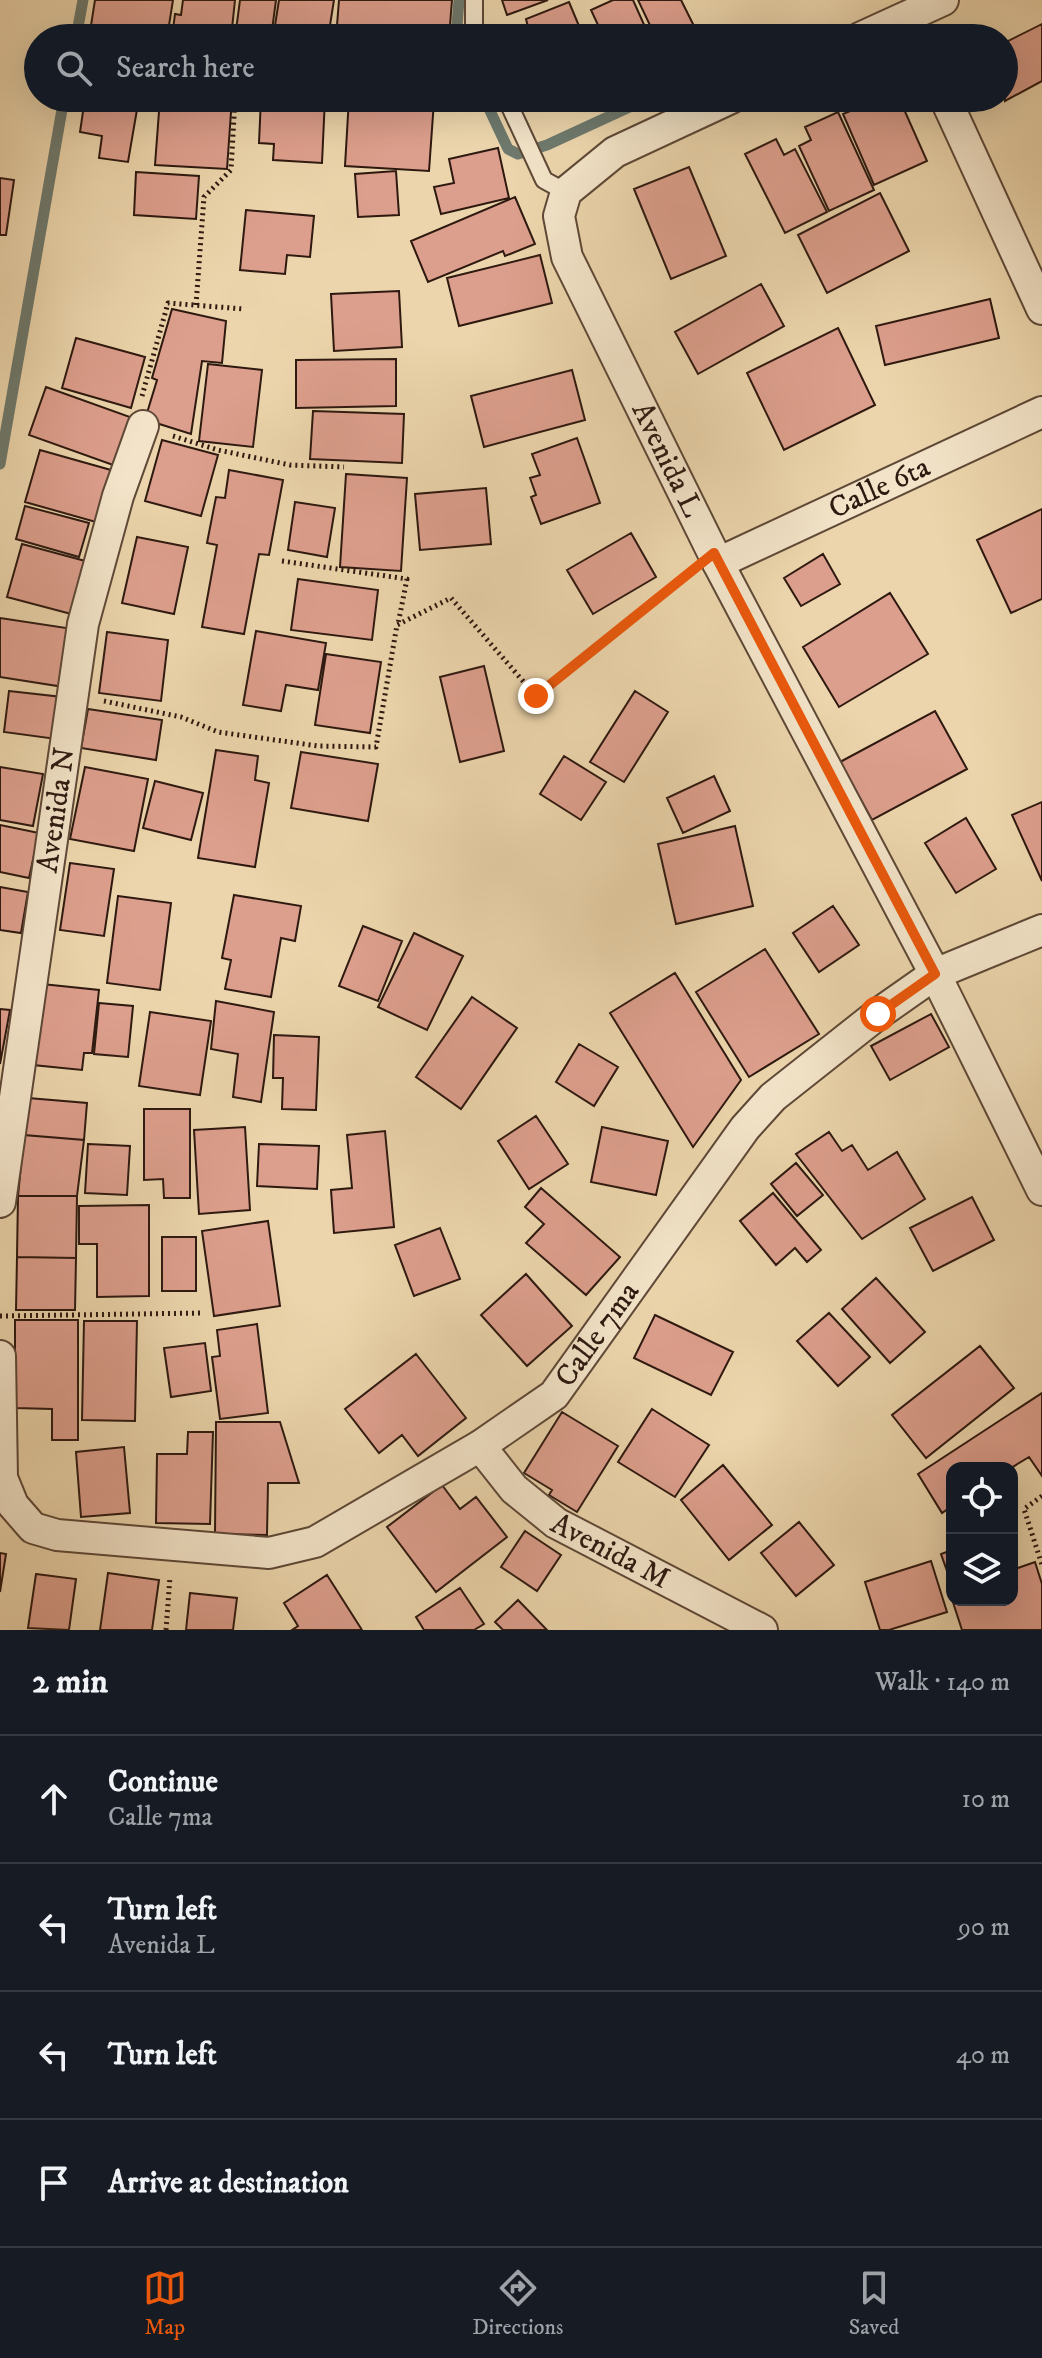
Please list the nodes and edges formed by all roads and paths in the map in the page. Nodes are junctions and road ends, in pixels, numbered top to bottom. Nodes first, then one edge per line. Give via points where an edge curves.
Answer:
1 (474, 0) edge
2 (943, 0) edge
3 (474, 24) edge
4 (916, 24) edge
5 (234, 112) edge
6 (513, 112) edge
7 (701, 112) edge
8 (951, 112) edge
9 (566, 192) junction
10 (196, 305) junction
11 (244, 309) dead end
12 (1042, 309) edge
13 (1042, 412) edge
14 (143, 426) junction
15 (344, 467) dead end
16 (716, 558) junction
17 (282, 561) dead end
18 (397, 625) junction
19 (72, 694) junction
20 (1042, 930) edge
21 (935, 974) junction
22 (1042, 1190) edge
23 (0, 1202) edge
24 (204, 1313) dead end
25 (0, 1316) edge
26 (0, 1356) edge
27 (480, 1446) junction
28 (1042, 1496) edge
29 (173, 1544) junction
30 (1042, 1565) edge
31 (166, 1630) edge
32 (762, 1630) edge

1 - 3 lane
2 - 4 street
5 - 10 path via 231,170 204,197
6 - 9 lane via 544,180
7 - 9 street via 615,152
8 - 12 street
9 - 16 street, Avenida L via 559,216 567,257
10 - 11 path
10 - 14 path via 168,303 140,403
13 - 16 street, Calle 6ta
14 - 15 path via 290,465
14 - 19 street, Avenida N via 87,610
16 - 18 path via 536,696 451,598
16 - 21 street, Avenida L
17 - 18 path via 407,579
18 - 19 path via 376,747 318,746 218,732 181,717
19 - 23 street, Avenida N
20 - 21 street, Calle 7ma
21 - 22 street, Avenida L
21 - 27 street, Calle 7ma via 773,1097 745,1128 554,1395
24 - 25 path
26 - 29 street, Calle 7ma via 2,1478 13,1505 33,1528 57,1535
27 - 29 street, Calle 7ma via 315,1542 269,1553
27 - 32 street, Avenida M via 514,1489 556,1523
28 - 30 path via 1024,1509
29 - 31 path

